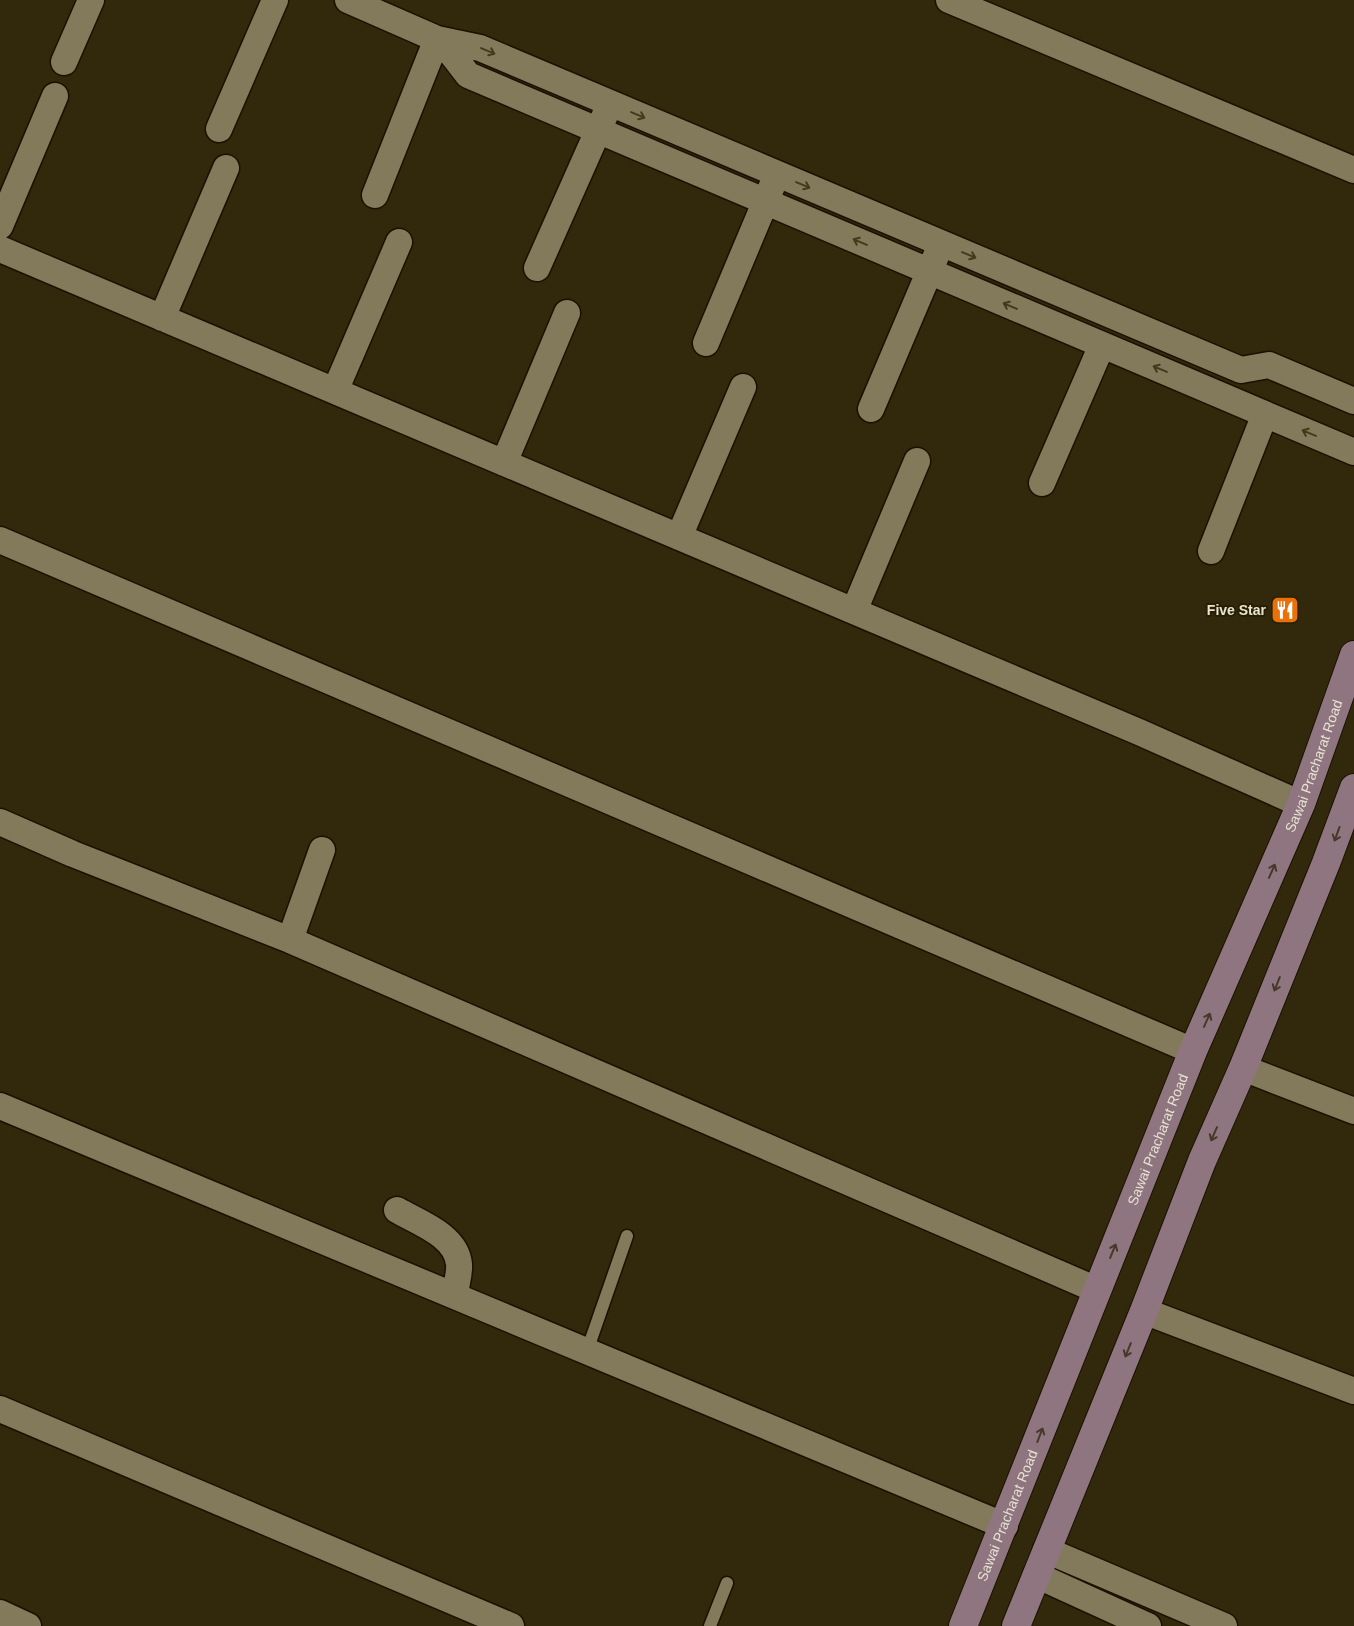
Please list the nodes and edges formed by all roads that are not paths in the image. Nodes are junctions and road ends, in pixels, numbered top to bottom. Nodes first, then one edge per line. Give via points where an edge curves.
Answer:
1 (91, 0) edge
2 (275, 0) edge
3 (348, 0) edge
4 (949, 0) edge
5 (439, 40) junction
6 (64, 62) dead end
7 (55, 96) dead end
8 (610, 103) junction
9 (219, 129) dead end
10 (598, 131) junction
11 (226, 168) dead end
12 (1354, 170) edge
13 (777, 174) junction
14 (376, 195) dead end
15 (765, 202) junction
16 (0, 226) edge
17 (399, 242) dead end
18 (941, 244) junction
19 (0, 249) edge
20 (537, 268) dead end
21 (929, 272) junction
22 (568, 313) dead end
23 (162, 318) junction
24 (706, 343) dead end
25 (1102, 345) junction
26 (1241, 370) junction
27 (743, 387) dead end
28 (335, 391) junction
29 (1229, 399) junction
30 (1354, 401) edge
31 (870, 409) dead end
32 (1266, 414) junction
33 (1354, 452) edge
34 (917, 461) dead end
35 (504, 463) junction
36 (1042, 483) dead end
37 (679, 537) junction
38 (0, 540) edge
39 (1211, 551) dead end
40 (854, 611) junction
41 (1354, 655) edge
42 (1354, 788) edge
43 (1301, 804) junction
44 (0, 822) edge
45 (322, 850) dead end
46 (290, 940) junction
47 (1193, 1051) junction
48 (1243, 1068) junction
49 (0, 1106) edge
50 (1354, 1111) edge
51 (397, 1210) dead end
52 (627, 1236) dead end
53 (1097, 1290) junction
54 (455, 1294) junction
55 (1144, 1311) junction
56 (587, 1351) junction
57 (1354, 1391) edge
58 (0, 1409) edge
59 (1005, 1526) junction
60 (1046, 1550) junction
61 (1036, 1575) junction
62 (727, 1583) dead end
63 (0, 1613) edge
64 (28, 1626) edge
65 (512, 1626) edge
66 (710, 1626) edge
67 (963, 1626) edge
68 (1016, 1626) edge
69 (1148, 1626) edge
70 (1224, 1626) edge

1 - 6 street
2 - 9 street
3 - 5 street
4 - 12 street
5 -> 8 street via 480,48
5 - 10 street via 468,75
5 - 14 street
7 - 16 street
8 - 10 street
8 -> 13 street
10 - 15 street
10 - 20 street
11 - 23 street
13 - 15 street
13 -> 18 street
21 -> 15 street
15 - 24 street
17 - 28 street
18 - 21 street
18 -> 26 street
19 - 23 street
25 -> 21 street
21 - 31 street
22 - 35 street
23 - 28 street
29 -> 25 street
25 - 36 street
26 - 29 street
26 - 30 street via 1269,365
27 - 37 street
28 - 35 street
29 - 32 street
33 -> 32 street
32 - 39 street
34 - 40 street
35 - 37 street
37 - 40 street
38 - 47 street
40 - 43 street
41 - 43 main road, Sawai Pracharat Road
42 -> 48 main road
47 -> 43 main road, Sawai Pracharat Road
44 - 46 street
45 - 46 street
46 - 53 street
53 -> 47 main road, Sawai Pracharat Road
48 - 50 street
48 -> 55 main road via 1202,1161
49 - 54 street
51 - 54 street via 444,1237 455,1248 459,1265
52 - 56 lane
59 -> 53 main road, Sawai Pracharat Road
54 - 56 street
55 - 57 street
55 -> 60 main road
56 - 59 street
58 - 65 street
59 - 67 main road, Sawai Pracharat Road
60 - 61 main road
60 - 70 street
61 - 68 main road
61 - 69 street
62 - 66 lane
63 - 64 street

